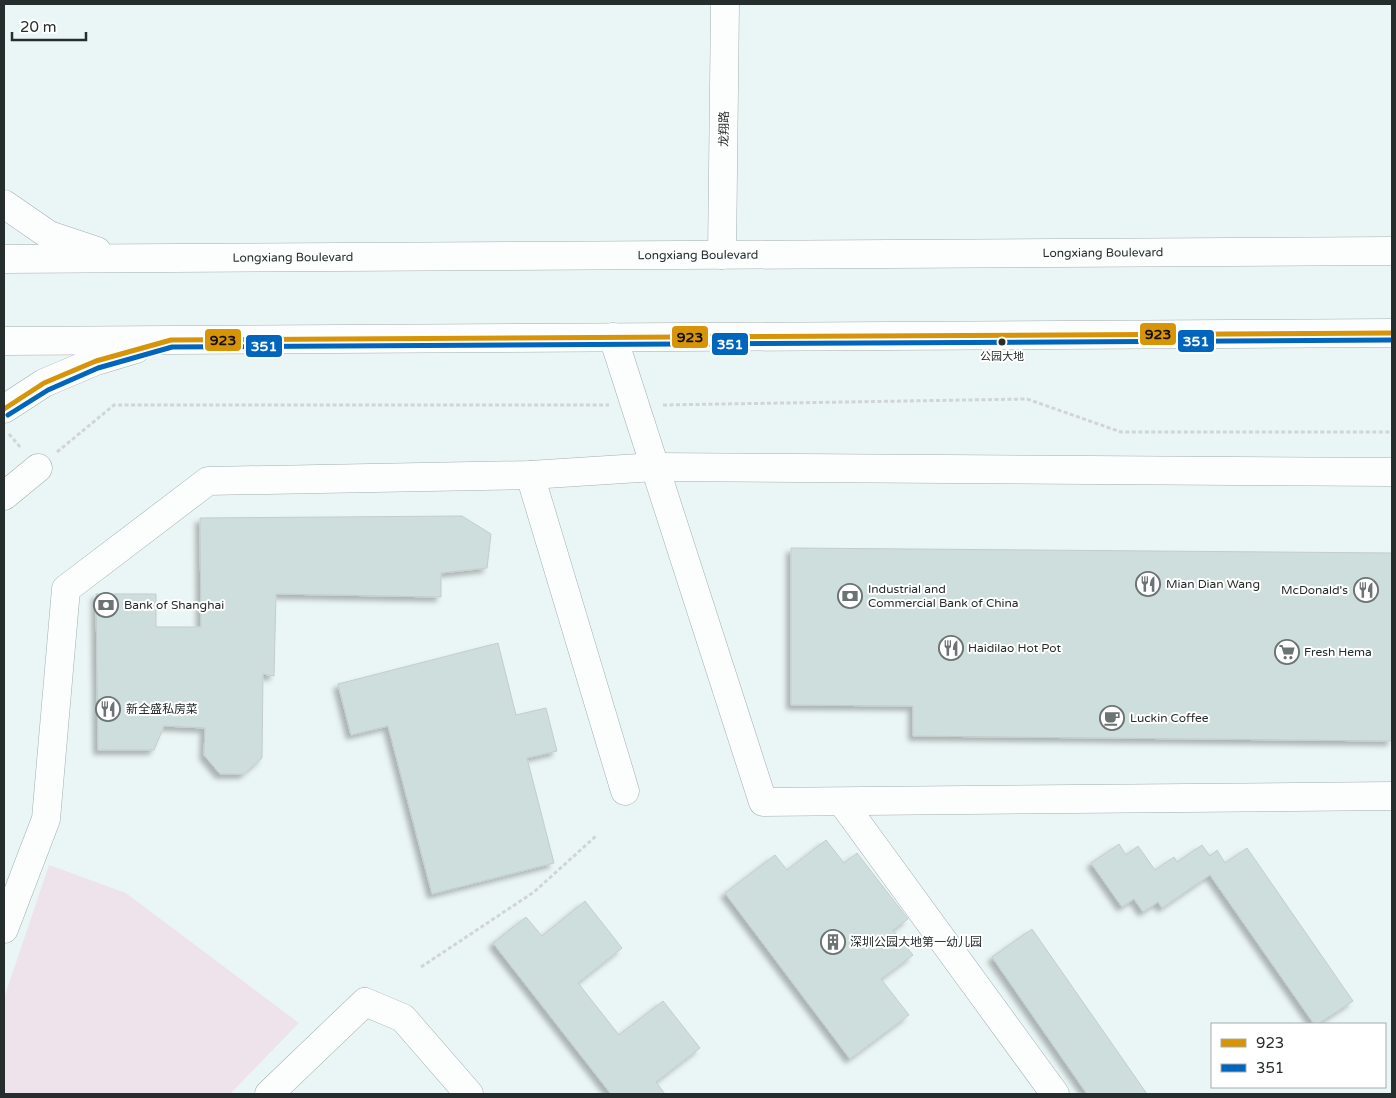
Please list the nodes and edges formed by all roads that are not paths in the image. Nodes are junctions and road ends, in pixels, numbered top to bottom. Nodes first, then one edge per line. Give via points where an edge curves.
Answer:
1 (725, 4) edge
2 (4, 204) edge
3 (1392, 250) edge
4 (722, 255) junction
5 (173, 258) junction
6 (4, 259) edge
7 (1392, 333) edge
8 (613, 337) junction
9 (4, 340) edge
10 (171, 340) junction
11 (4, 409) edge
12 (654, 467) junction
13 (38, 468) road end
14 (1392, 472) edge
15 (530, 475) junction
16 (4, 496) edge
17 (626, 791) dead end
18 (1392, 796) edge
19 (842, 802) junction
20 (4, 929) edge
21 (269, 1094) edge
22 (469, 1094) edge
23 (1055, 1094) edge

1 - 4 main road, 龙翔路
2 - 5 main road via 50,234 89,250 130,258
3 - 4 main road, Longxiang Boulevard
4 - 5 main road, Longxiang Boulevard
5 - 6 main road, Longxiang Boulevard
7 - 8 main road
8 - 10 main road
8 - 12 main road
9 - 10 main road
10 - 11 main road via 96,360 44,383
12 - 14 main road
12 - 15 main road
12 - 19 main road via 763,802
13 - 16 main road
15 - 17 main road
15 - 20 main road via 208,481 66,589 46,819
18 - 19 main road
19 - 23 main road
21 - 22 main road via 365,1002 403,1018

